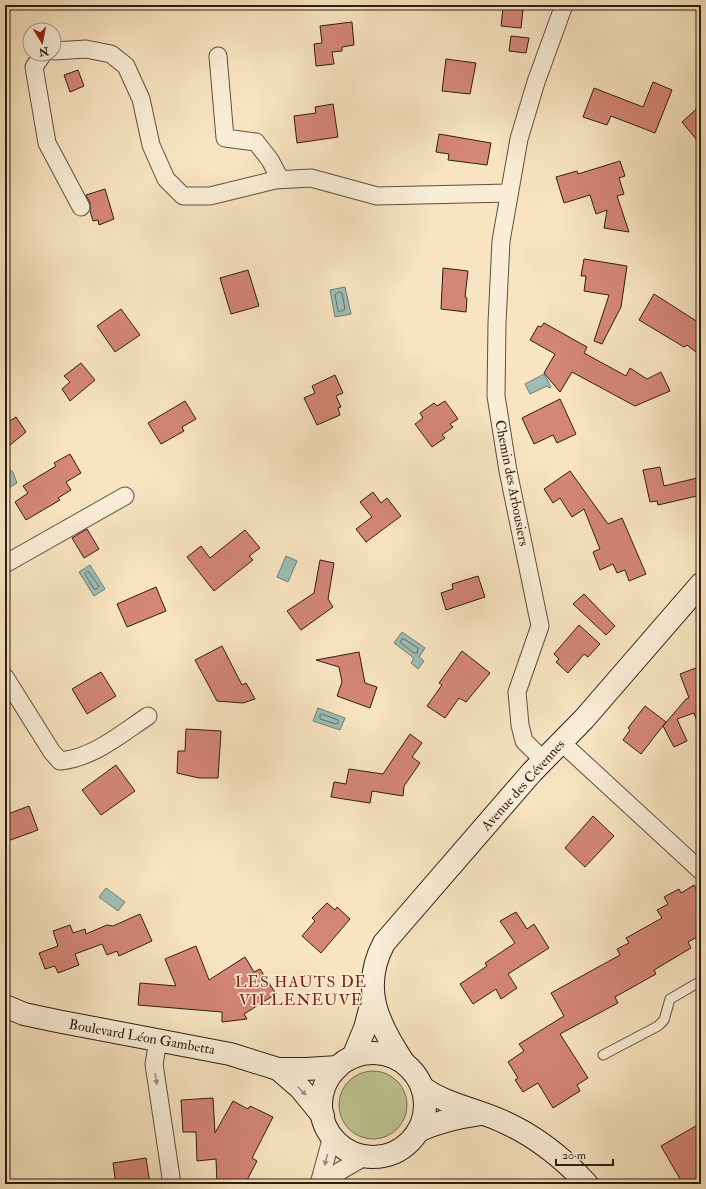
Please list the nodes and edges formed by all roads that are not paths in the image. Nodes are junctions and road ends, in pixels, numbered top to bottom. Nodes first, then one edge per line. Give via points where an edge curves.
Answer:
1 (564, 5) edge
2 (62, 50) edge
3 (218, 56) dead end
4 (37, 62) edge
5 (280, 179) junction
6 (509, 193) junction
7 (81, 207) dead end
8 (125, 496) dead end
9 (5, 564) edge
10 (701, 584) edge
11 (5, 677) edge
12 (148, 716) dead end
13 (561, 742) junction
14 (543, 760) junction
15 (701, 871) edge
16 (701, 981) edge
17 (373, 998) junction
18 (5, 1006) edge
19 (158, 1041) junction
20 (603, 1055) dead end
21 (345, 1062) junction
22 (404, 1063) junction
23 (278, 1069) junction
24 (422, 1087) junction
25 (481, 1114) junction
26 (323, 1116) junction
27 (418, 1131) junction
28 (332, 1136) junction
29 (366, 1156) junction
30 (172, 1184) edge
31 (319, 1184) edge
32 (326, 1184) edge
33 (587, 1184) edge

1 - 6 street, Chemin des Arbousiers via 536,82 519,139
2 - 5 street via 86,49 111,54 126,66 141,99 151,145 166,179 183,196 210,196
3 - 5 street via 225,138 256,142
4 - 7 street via 34,67 47,143
5 - 6 street via 311,178 377,196
6 - 14 street, Chemin des Arbousiers via 501,240 496,396 508,471 540,626 517,692 520,725 524,741
8 - 9 street
10 - 13 street, Avenue des Cévennes
11 - 12 street via 60,761 86,756
13 - 14 street, Avenue des Cévennes
13 - 15 street
14 - 17 street, Avenue des Cévennes via 384,943 376,959 372,983
16 - 20 lane via 670,999 664,1020 658,1026
17 - 21 street, Avenue des Cévennes via 368,1018
17 - 22 street, Avenue des Cévennes via 387,1036
18 - 19 street, Boulevard Léon Gambetta via 24,1014 57,1022
19 - 23 street, Boulevard Léon Gambetta via 230,1054
19 -> 30 street via 154,1064
21 - 22 street via 366,1054 379,1053
21 - 23 street, Boulevard Léon Gambetta via 306,1070
21 - 26 street via 329,1077 324,1089 321,1102
22 - 24 street via 412,1070
23 -> 26 street, Boulevard Léon Gambetta via 300,1088
24 - 25 street
24 - 27 street via 425,1109
25 - 27 street via 452,1118
25 - 33 street via 525,1133 555,1154
26 - 28 street
27 - 29 street via 396,1152
28 - 29 street via 347,1149
28 -> 31 street
29 - 32 street via 340,1171

